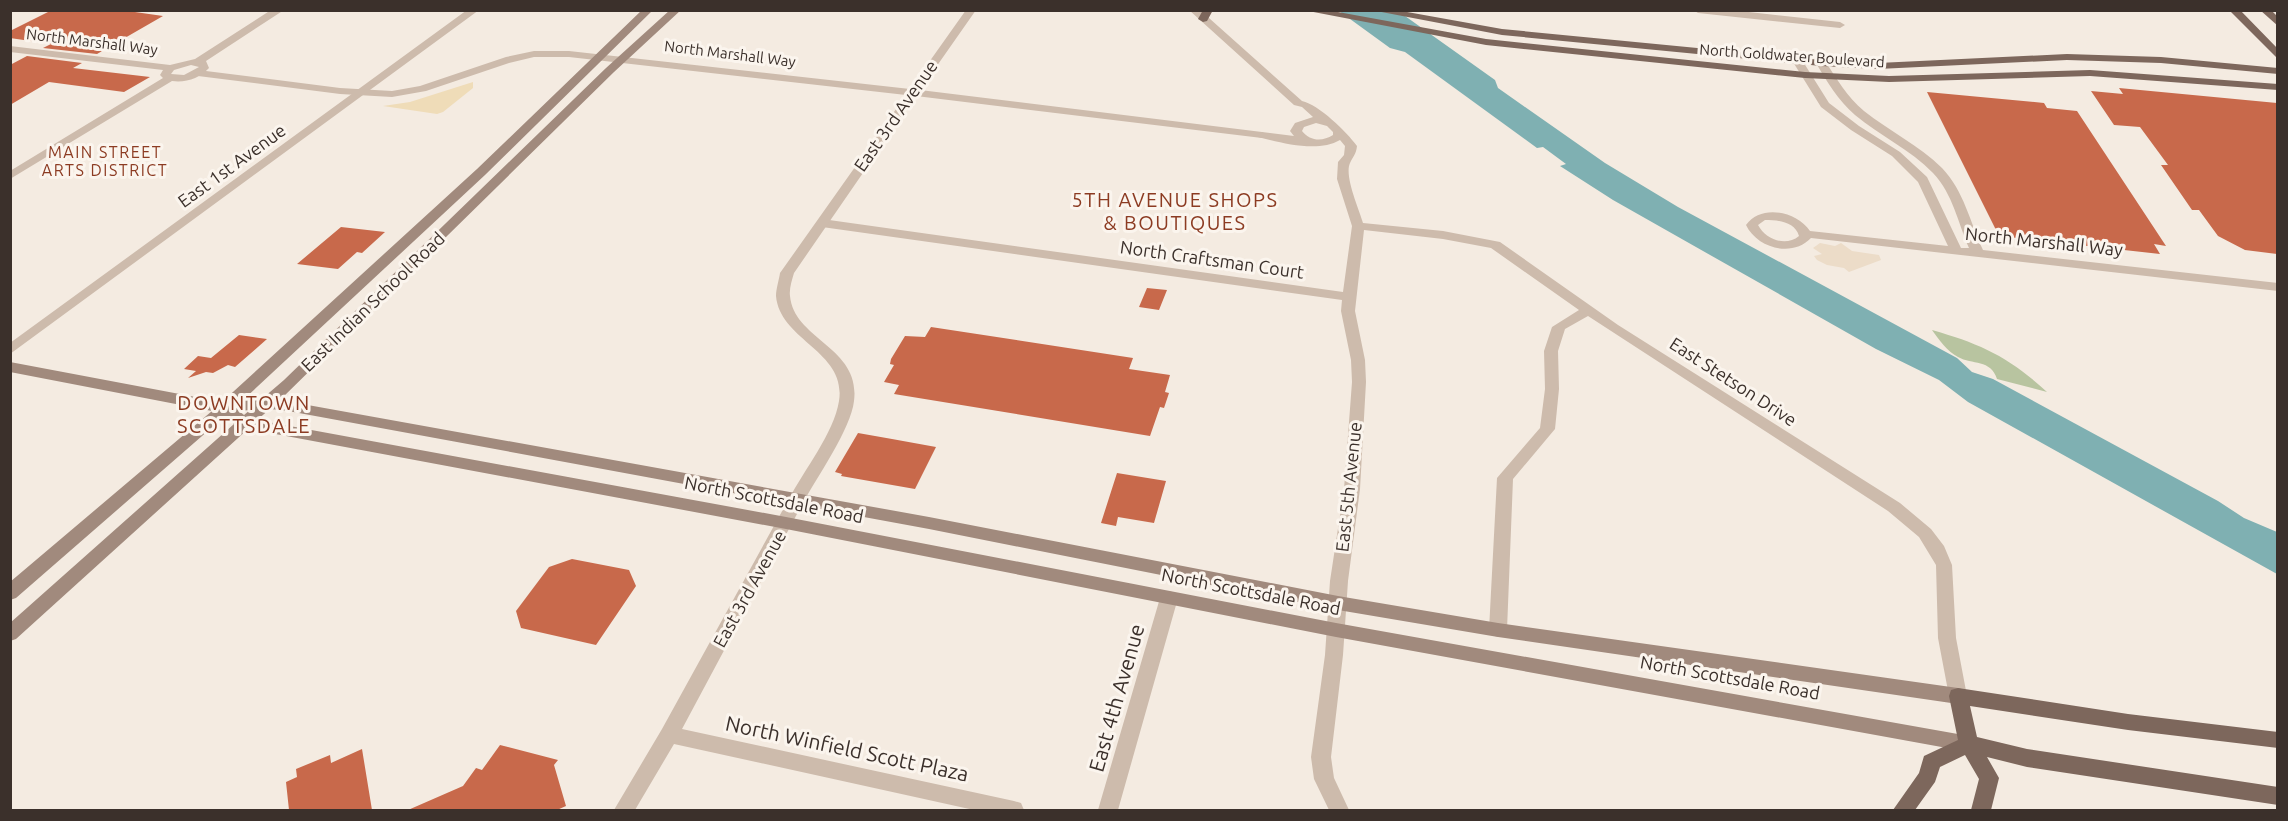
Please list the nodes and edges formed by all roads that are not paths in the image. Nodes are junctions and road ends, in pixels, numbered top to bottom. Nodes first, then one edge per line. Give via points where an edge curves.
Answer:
1 (279, 10) edge
2 (474, 10) edge
3 (648, 10) edge
4 (676, 10) edge
5 (971, 10) edge
6 (1194, 10) edge
7 (1308, 10) edge
8 (1376, 10) edge
9 (1698, 10) edge
10 (2234, 10) edge
11 (2265, 10) edge
12 (1776, 14) edge
13 (1206, 15) edge
14 (2277, 23) edge
15 (1840, 25) dead end
16 (11, 49) edge
17 (2277, 56) edge
18 (600, 57) junction
19 (622, 59) junction
20 (1798, 62) junction
21 (1821, 63) junction
22 (198, 67) junction
23 (2277, 71) edge
24 (170, 73) junction
25 (1805, 75) junction
26 (1827, 77) junction
27 (2277, 87) edge
28 (362, 93) junction
29 (913, 93) junction
30 (1299, 103) junction
31 (1324, 121) junction
32 (1299, 125) junction
33 (1339, 131) junction
34 (1262, 135) junction
35 (1315, 142) junction
36 (1344, 162) junction
37 (10, 176) edge
38 (424, 224) junction
39 (822, 224) junction
40 (1358, 226) junction
41 (452, 227) junction
42 (1806, 234) dead end
43 (1956, 250) junction
44 (1978, 253) junction
45 (2277, 286) edge
46 (1349, 297) junction
47 (1587, 311) junction
48 (10, 350) edge
49 (10, 367) edge
50 (266, 403) junction
51 (224, 408) junction
52 (244, 423) junction
53 (797, 499) junction
54 (786, 524) junction
55 (10, 593) edge
56 (1169, 598) junction
57 (1338, 603) junction
58 (1336, 630) junction
59 (1498, 630) junction
60 (10, 634) edge
61 (1958, 696) junction
62 (669, 735) junction
63 (2277, 740) edge
64 (1969, 744) junction
65 (2277, 796) edge
66 (624, 810) edge
67 (1014, 810) edge
68 (1108, 810) edge
69 (1339, 810) edge
70 (1903, 810) edge
71 (1981, 810) edge

1 - 22 street
2 - 28 street, East 1st Avenue
3 - 18 main road, East Indian School Road
4 - 19 main road, East Indian School Road
5 - 29 street, East 3rd Avenue
6 - 13 street
7 - 25 main road, North Goldwater Boulevard via 1433,34 1544,49
8 - 20 main road, North Goldwater Boulevard via 1509,33
9 - 12 street
10 - 17 main road
11 - 14 main road
12 - 15 street
13 - 30 street
16 - 24 street, North Marshall Way
18 - 19 street, North Marshall Way
18 - 28 street, North Marshall Way via 534,54 408,92
18 - 38 main road, East Indian School Road
19 - 29 street, North Marshall Way
19 - 41 main road, East Indian School Road
20 - 21 main road, North Goldwater Boulevard
20 - 25 street
21 - 23 main road, North Goldwater Boulevard via 1878,66 2067,57 2161,60
21 - 26 street
22 - 24 street via 183,78
22 - 28 street, North Marshall Way
24 - 37 street
25 - 26 main road, North Goldwater Boulevard
25 - 43 street via 1825,105 1840,118 1910,165 1929,189
26 - 27 main road, North Goldwater Boulevard via 2090,73
26 - 44 street via 1852,109 1944,178 1955,192
28 - 48 street, East 1st Avenue
29 - 34 street, North Marshall Way
29 - 39 street, East 3rd Avenue
30 - 31 street
30 - 32 street
31 - 32 street, North Marshall Way
31 - 33 street
32 - 34 street, North Marshall Way
32 - 35 street via 1298,135
33 - 35 street via 1334,139
33 - 36 street, East 5th Avenue via 1350,146 1350,156
34 - 35 street, North Marshall Way
35 - 36 street
36 - 40 street, East 5th Avenue via 1344,186
38 - 41 main road
38 - 51 main road, East Indian School Road
39 - 46 street, North Craftsman Court
39 - 53 street, East 3rd Avenue via 787,273 782,302 785,312 840,367 848,386 848,399
40 - 46 street, East 5th Avenue
40 - 47 street, East Stetson Drive via 1495,245
41 - 50 main road, East Indian School Road
42 - 43 street, North Marshall Way
43 - 44 street, North Marshall Way
44 - 45 street, North Marshall Way
46 - 57 street, East 5th Avenue via 1359,382 1352,489
47 - 59 street via 1559,327 1551,351 1547,429 1505,478
47 - 61 street, East Stetson Drive via 1894,507 1925,533 1944,565 1947,638
49 - 51 main road, North Scottsdale Road
50 - 51 main road, North Scottsdale Road
50 - 52 main road, East Indian School Road
50 - 53 main road, North Scottsdale Road
51 - 52 main road, North Scottsdale Road
51 - 55 main road, East Indian School Road
52 - 54 main road, North Scottsdale Road
52 - 60 main road, East Indian School Road
53 - 54 street, East 3rd Avenue
53 - 57 main road, North Scottsdale Road
54 - 56 main road, North Scottsdale Road
54 - 62 street, East 3rd Avenue
56 - 58 main road, North Scottsdale Road
56 - 68 street, East 4th Avenue
57 - 58 street, East 5th Avenue
57 - 59 main road, North Scottsdale Road
58 - 64 main road, North Scottsdale Road
58 - 69 street, East 5th Avenue via 1321,757 1324,779
59 - 61 main road, North Scottsdale Road
61 - 63 main road, North Scottsdale Road
61 - 64 main road
62 - 66 street, East 3rd Avenue
62 - 67 street, North Winfield Scott Plaza
64 - 65 main road, North Scottsdale Road via 2027,758
64 - 70 main road via 1930,762 1928,776
64 - 71 main road via 1989,778

